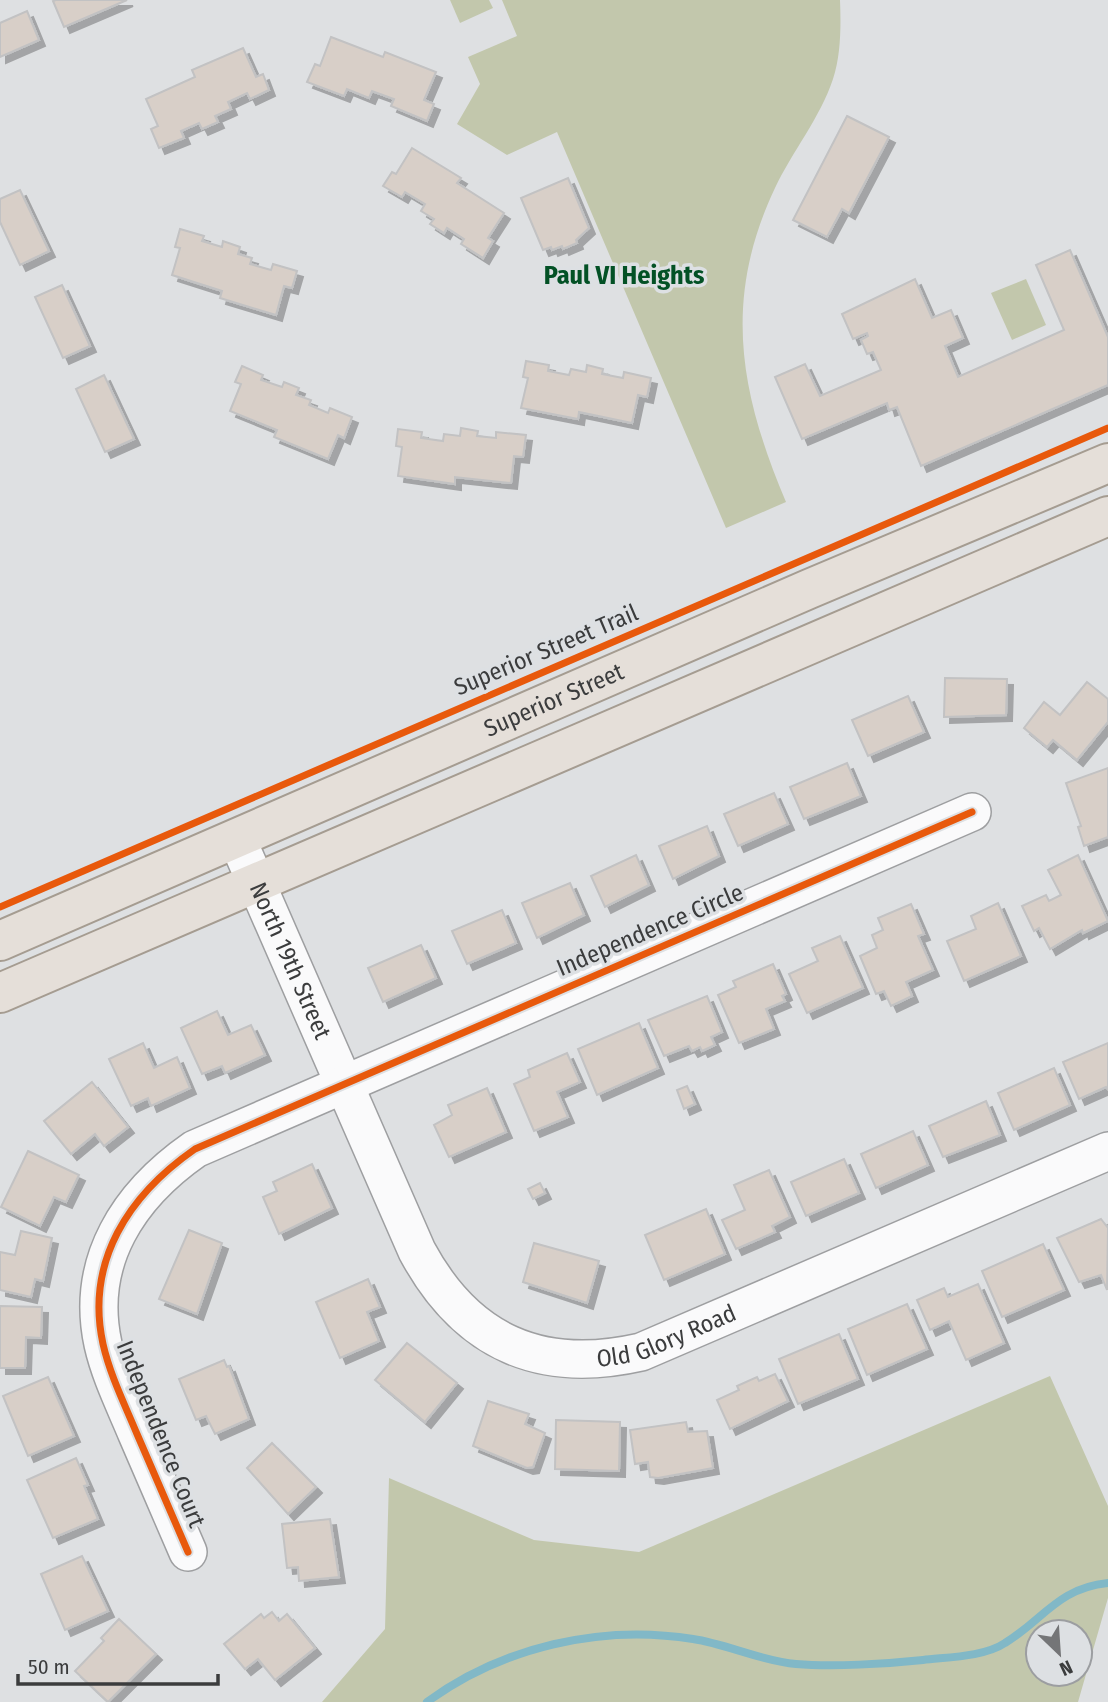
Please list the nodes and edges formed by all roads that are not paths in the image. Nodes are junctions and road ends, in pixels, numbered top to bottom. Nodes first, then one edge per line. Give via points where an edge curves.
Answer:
1 (1108, 463) edge
2 (1108, 516) edge
3 (972, 812) dead end
4 (237, 839) junction
5 (256, 882) junction
6 (0, 941) edge
7 (0, 993) edge
8 (344, 1084) junction
9 (1108, 1150) edge
10 (188, 1552) dead end

1 - 4 main road, Superior Street
2 - 5 main road, Superior Street
3 - 8 street, Independence Circle
4 - 5 street, North 19th Street
4 - 6 main road, Superior Street
5 - 7 main road, Superior Street
5 - 8 street, North 19th Street
8 - 9 street, Old Glory Road via 434,1283 464,1316 511,1346 542,1357 575,1361 608,1360 672,1340
8 - 10 street, Independence Court via 195,1149 166,1169 142,1192 110,1251 101,1283 104,1347

